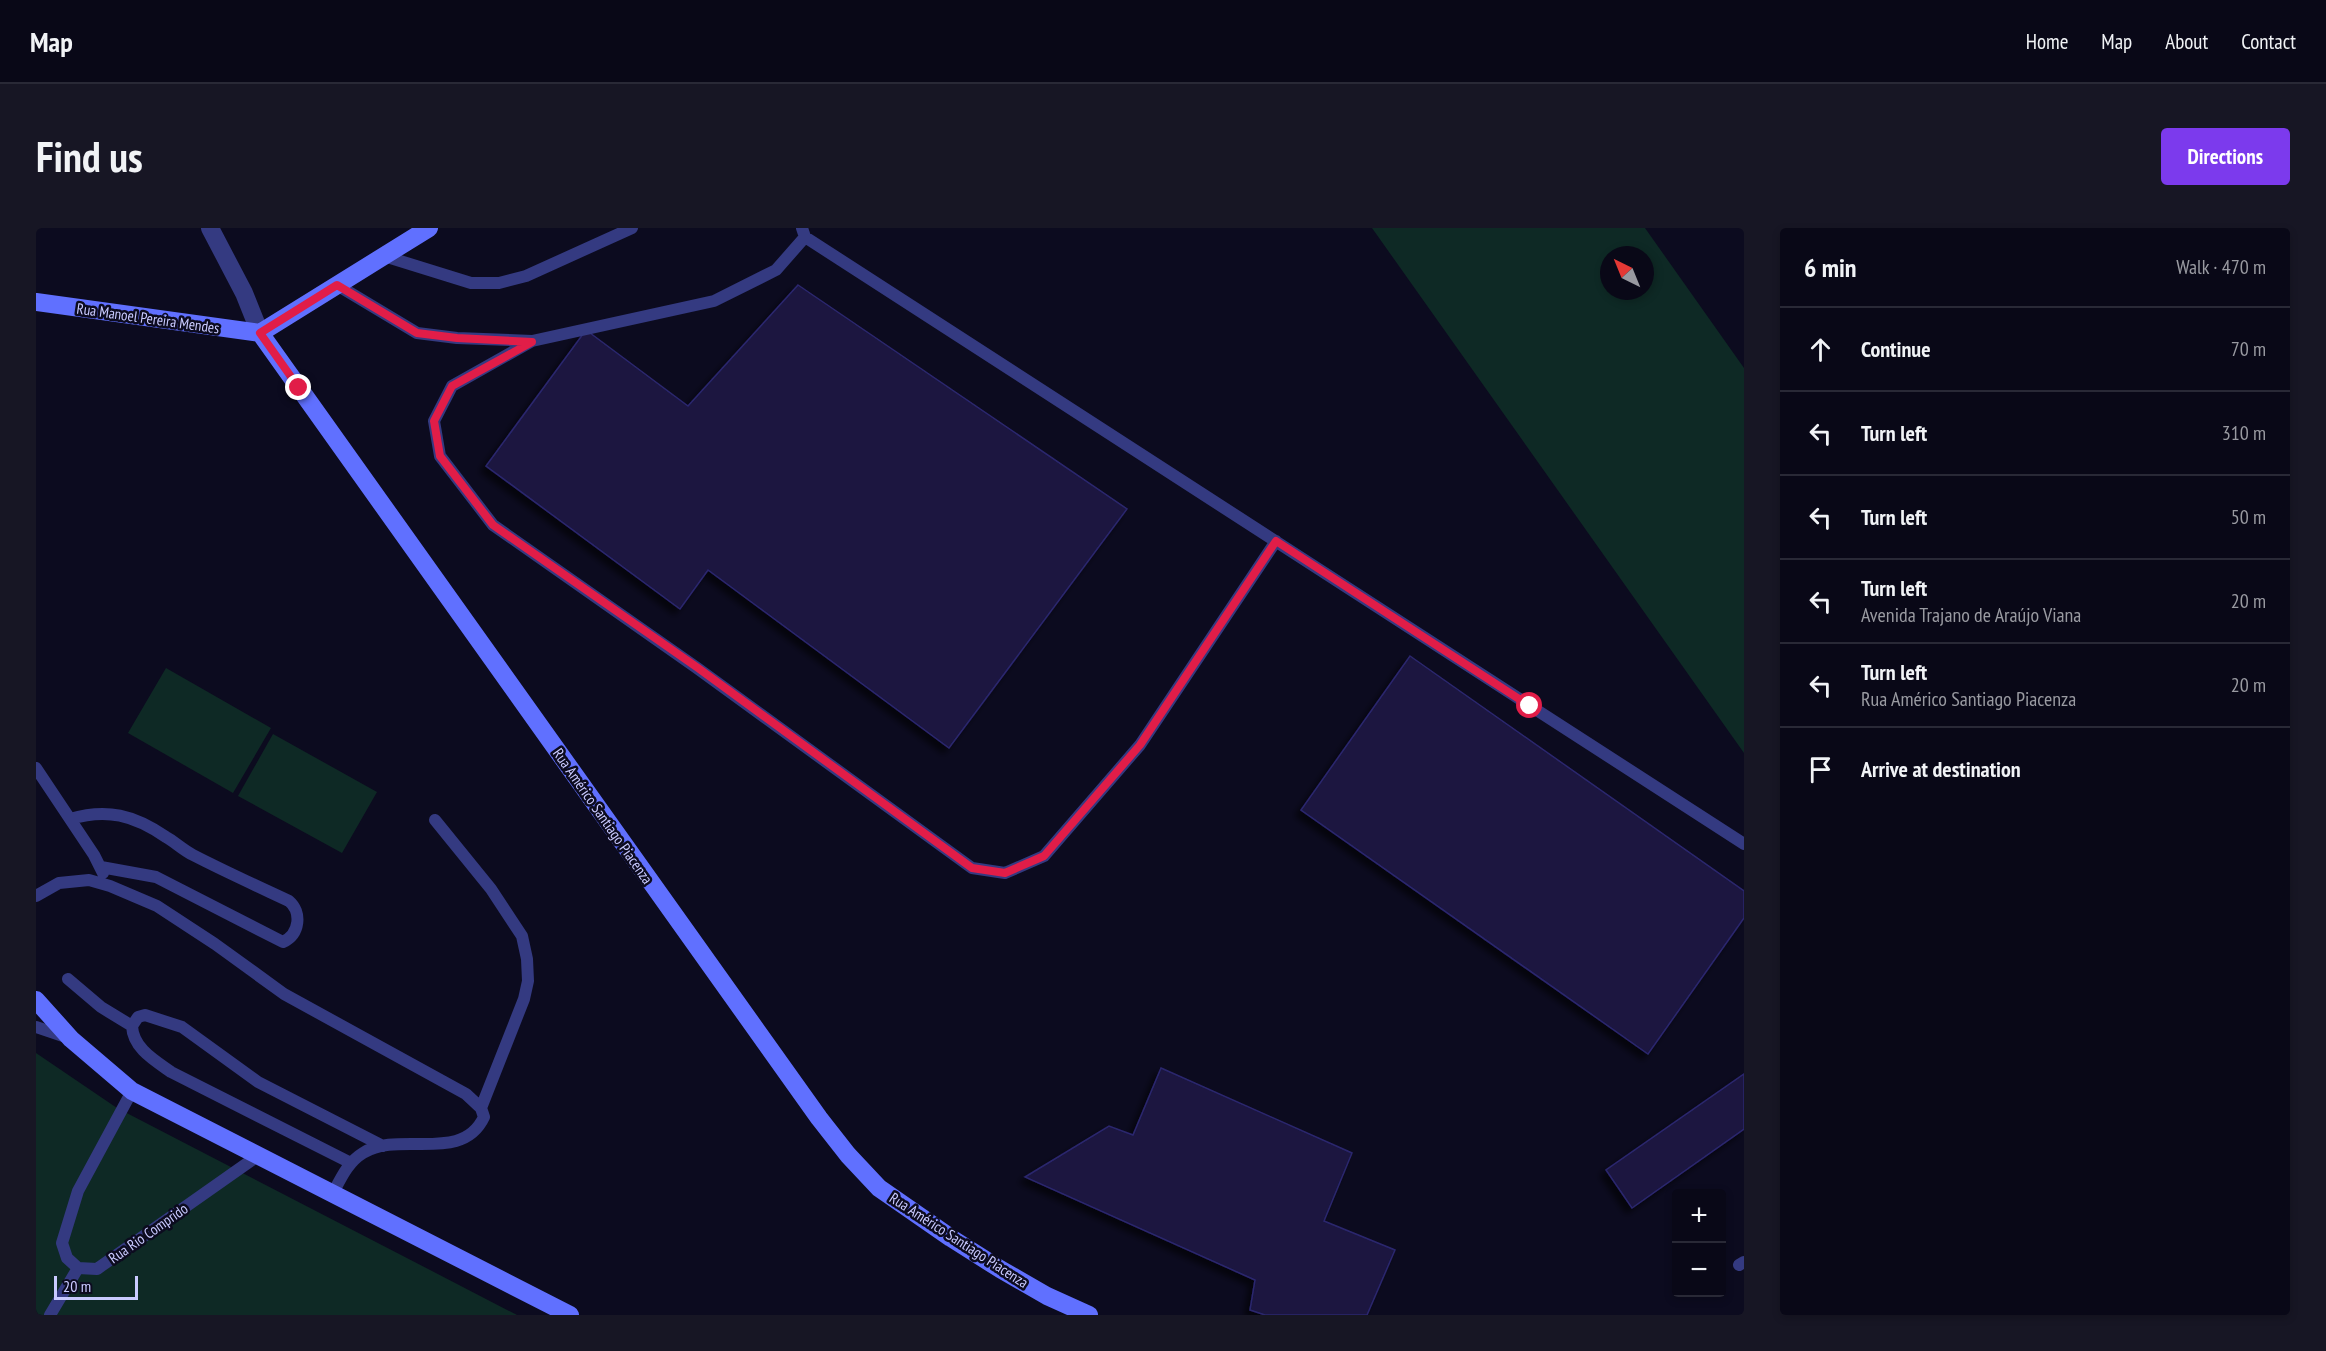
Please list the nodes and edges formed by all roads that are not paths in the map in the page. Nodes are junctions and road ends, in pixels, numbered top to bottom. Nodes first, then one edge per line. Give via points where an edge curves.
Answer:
1 (210, 228) edge
2 (429, 228) edge
3 (632, 228) edge
4 (804, 232) edge
5 (384, 256) junction
6 (337, 285) junction
7 (36, 302) edge
8 (260, 333) junction
9 (532, 342) junction
10 (1276, 541) junction
11 (36, 768) edge
12 (70, 819) junction
13 (435, 820) dead end
14 (1744, 844) edge
15 (100, 867) junction
16 (110, 886) junction
17 (36, 896) edge
18 (68, 979) dead end
19 (36, 1000) edge
20 (132, 1026) junction
21 (36, 1027) edge
22 (71, 1039) junction
23 (132, 1091) junction
24 (481, 1108) junction
25 (383, 1146) junction
26 (259, 1155) junction
27 (351, 1163) junction
28 (333, 1193) junction
29 (78, 1268) junction
30 (50, 1315) edge
31 (570, 1315) edge
32 (1089, 1315) edge

1 - 8 street, Rua Américo Santiago Piacenza
2 - 5 street
3 - 5 lane via 526,276 499,283 471,283
4 - 9 lane via 776,270 714,300
4 - 10 lane
5 - 6 street
6 - 8 street
6 - 9 lane via 417,333
7 - 8 street, Rua Manoel Pereira Mendes
8 - 32 street, Rua Américo Santiago Piacenza via 848,1155 879,1188 951,1238 1047,1296
9 - 10 lane via 452,386 434,421 440,456 493,525 698,668 972,868 1005,873 1044,856 1140,745
10 - 14 lane
11 - 12 lane
12 - 15 lane
12 - 15 lane via 108,812 134,820 190,854 289,901 295,907 297,924 283,942 156,878
13 - 24 lane via 491,889 522,936 527,959 524,999
15 - 16 lane
16 - 17 lane via 89,880 59,883
16 - 24 lane via 157,906 284,994 466,1094
18 - 20 lane via 101,1007
19 - 22 street
20 - 25 lane via 138,1017 146,1015 182,1027 258,1082
20 - 27 lane via 138,1044 171,1072
21 - 22 lane
22 - 23 street
23 - 26 street
23 - 29 lane via 78,1191 62,1243 67,1258
24 - 25 lane via 484,1117 480,1126 461,1141
25 - 27 lane via 364,1152
26 - 28 street
26 - 29 lane, Rua Rio Comprido via 97,1269
27 - 28 lane
28 - 31 street
29 - 30 lane

